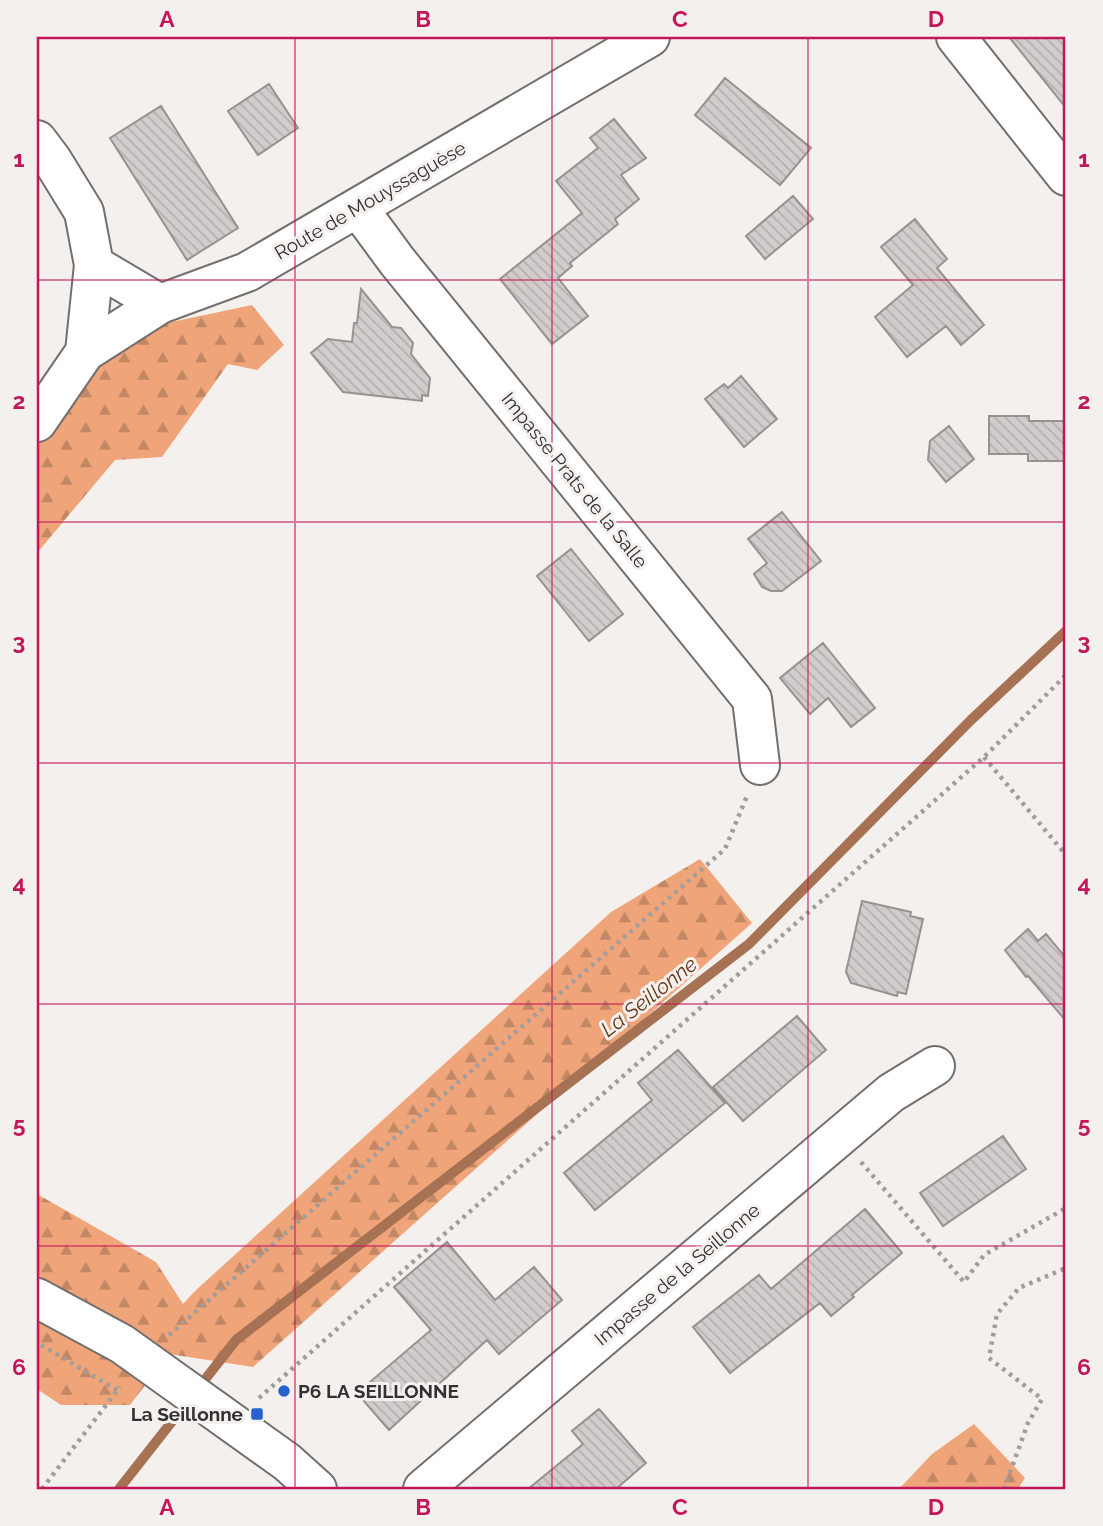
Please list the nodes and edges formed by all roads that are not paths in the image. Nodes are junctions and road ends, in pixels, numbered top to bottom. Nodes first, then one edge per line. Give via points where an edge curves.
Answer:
1 (650, 37) edge
2 (956, 37) edge
3 (37, 140) edge
4 (1066, 176) edge
5 (358, 208) junction
6 (94, 265) junction
7 (160, 304) junction
8 (86, 352) junction
9 (37, 422) edge
10 (760, 765) road end
11 (935, 1066) dead end
12 (37, 1298) edge
13 (317, 1489) edge
14 (423, 1489) edge

1 - 5 street, Route de Mouyssaguèse
2 - 4 street
3 - 6 street via 84,212
5 - 7 street, Route de Mouyssaguèse via 247,272
5 - 10 street, Impasse Prats de la Salle via 752,699
6 - 7 street
6 - 8 street
7 - 8 street, Route de Mouyssaguèse
8 - 9 street
11 - 14 street, Impasse de la Seillonne via 891,1093
12 - 13 street via 122,1344 287,1462

